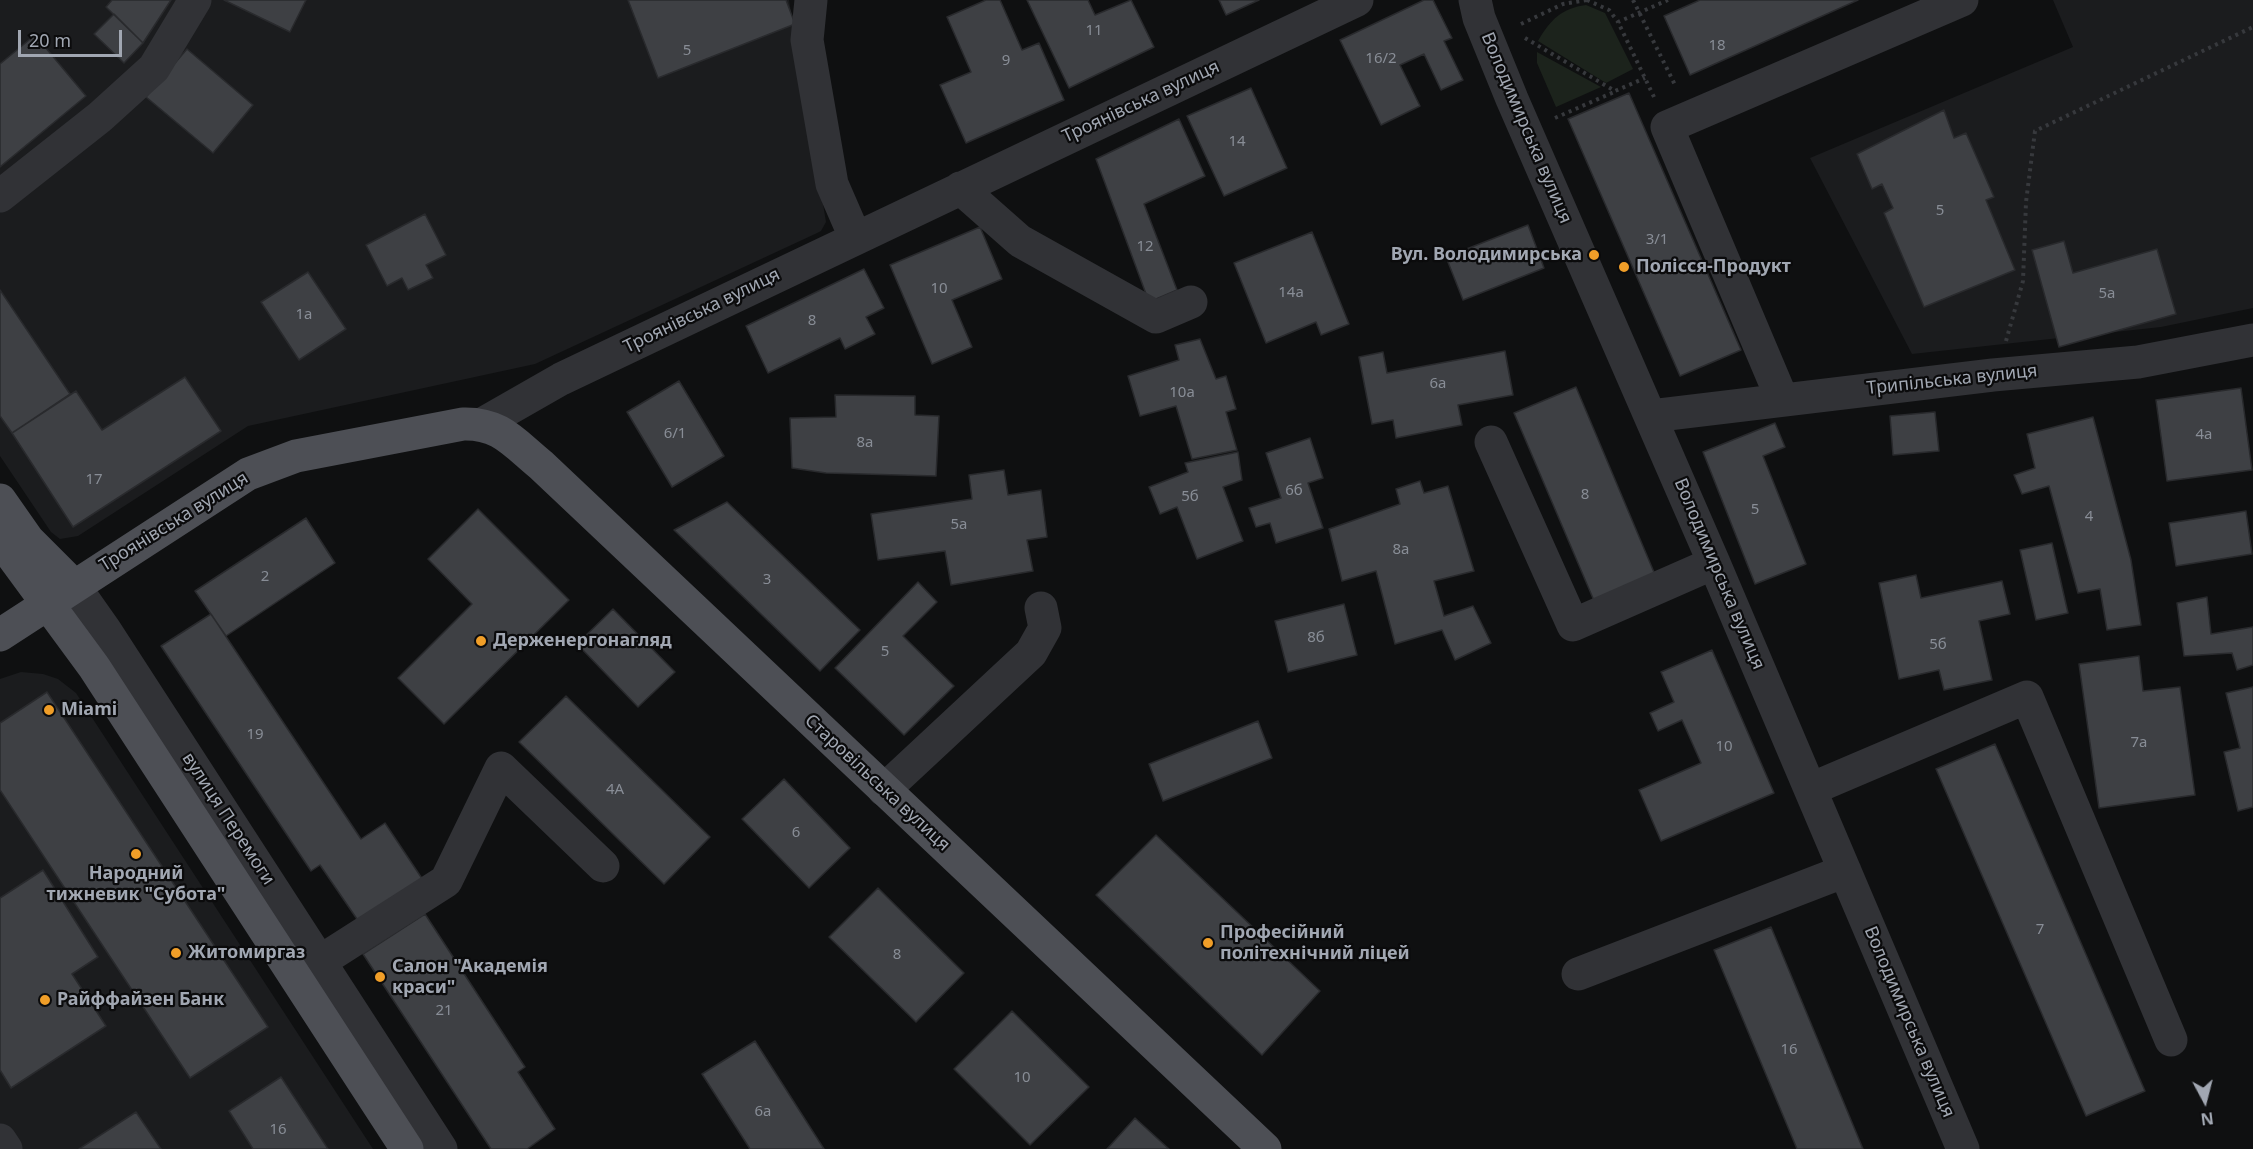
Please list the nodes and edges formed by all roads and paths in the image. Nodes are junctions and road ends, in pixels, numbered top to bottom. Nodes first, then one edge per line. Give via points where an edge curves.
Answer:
1 (195, 0) edge
2 (811, 0) edge
3 (1357, 0) edge
4 (1475, 0) edge
5 (1587, 0) edge
6 (1633, 0) edge
7 (1668, 0) edge
8 (1962, 0) edge
9 (1639, 13) junction
10 (1618, 22) junction
11 (1521, 24) dead end
12 (2253, 27) edge
13 (1521, 36) dead end
14 (1615, 91) junction
15 (1690, 117) junction
16 (1553, 119) dead end
17 (960, 188) junction
18 (0, 196) edge
19 (855, 237) junction
20 (1191, 303) dead end
21 (2253, 340) edge
22 (1993, 375) junction
23 (1782, 399) junction
24 (1651, 416) junction
25 (484, 423) junction
26 (1491, 442) dead end
27 (0, 500) edge
28 (0, 539) edge
29 (1714, 563) junction
30 (61, 594) junction
31 (1041, 608) dead end
32 (0, 635) edge
33 (1811, 789) junction
34 (885, 790) junction
35 (603, 866) dead end
36 (1845, 871) junction
37 (307, 969) junction
38 (1578, 974) dead end
39 (2171, 1040) dead end
40 (0, 1140) edge
41 (6, 1149) edge
42 (407, 1149) edge
43 (441, 1149) edge
44 (1265, 1149) edge
45 (1963, 1149) edge

1 - 18 street via 154,68 100,117
2 - 19 street via 807,40 832,184
3 - 17 street, Троянівська вулиця
4 - 24 street, Володимирська вулиця via 1512,99
5 - 10 path via 1609,10
5 - 11 path via 1563,3
6 - 9 path
7 - 9 path
8 - 15 street
9 - 10 path
9 - 15 path
10 - 14 path via 1645,78
12 - 22 path via 2035,131 2026,202 2023,281 2015,316
13 - 14 path
14 - 16 path
15 - 23 street via 1667,127
17 - 19 street, Троянівська вулиця
17 - 20 street via 1020,241 1156,317
19 - 25 street, Троянівська вулиця via 561,379
21 - 22 street, Трипільська вулиця via 2138,362
22 - 23 street, Трипільська вулиця
23 - 24 street, Трипільська вулиця
24 - 29 street, Володимирська вулиця
25 - 30 main road, Троянівська вулиця via 296,456 248,474
25 - 34 main road, Старовільська вулиця via 541,465
26 - 29 street via 1573,625
27 - 30 main road, вулиця Перемоги
28 - 30 main road, вулиця Перемоги
29 - 33 street, Володимирська вулиця
30 - 32 main road, Троянівська вулиця
30 - 37 street, вулиця Перемоги
31 - 34 street via 1045,628 1031,653
33 - 36 street, Володимирська вулиця
33 - 39 street via 2027,697
34 - 44 main road, Старовільська вулиця
35 - 37 street via 501,768 446,881
36 - 38 street
36 - 45 street, Володимирська вулиця
37 - 42 main road, вулиця Перемоги
37 - 43 street, вулиця Перемоги
40 - 41 street

